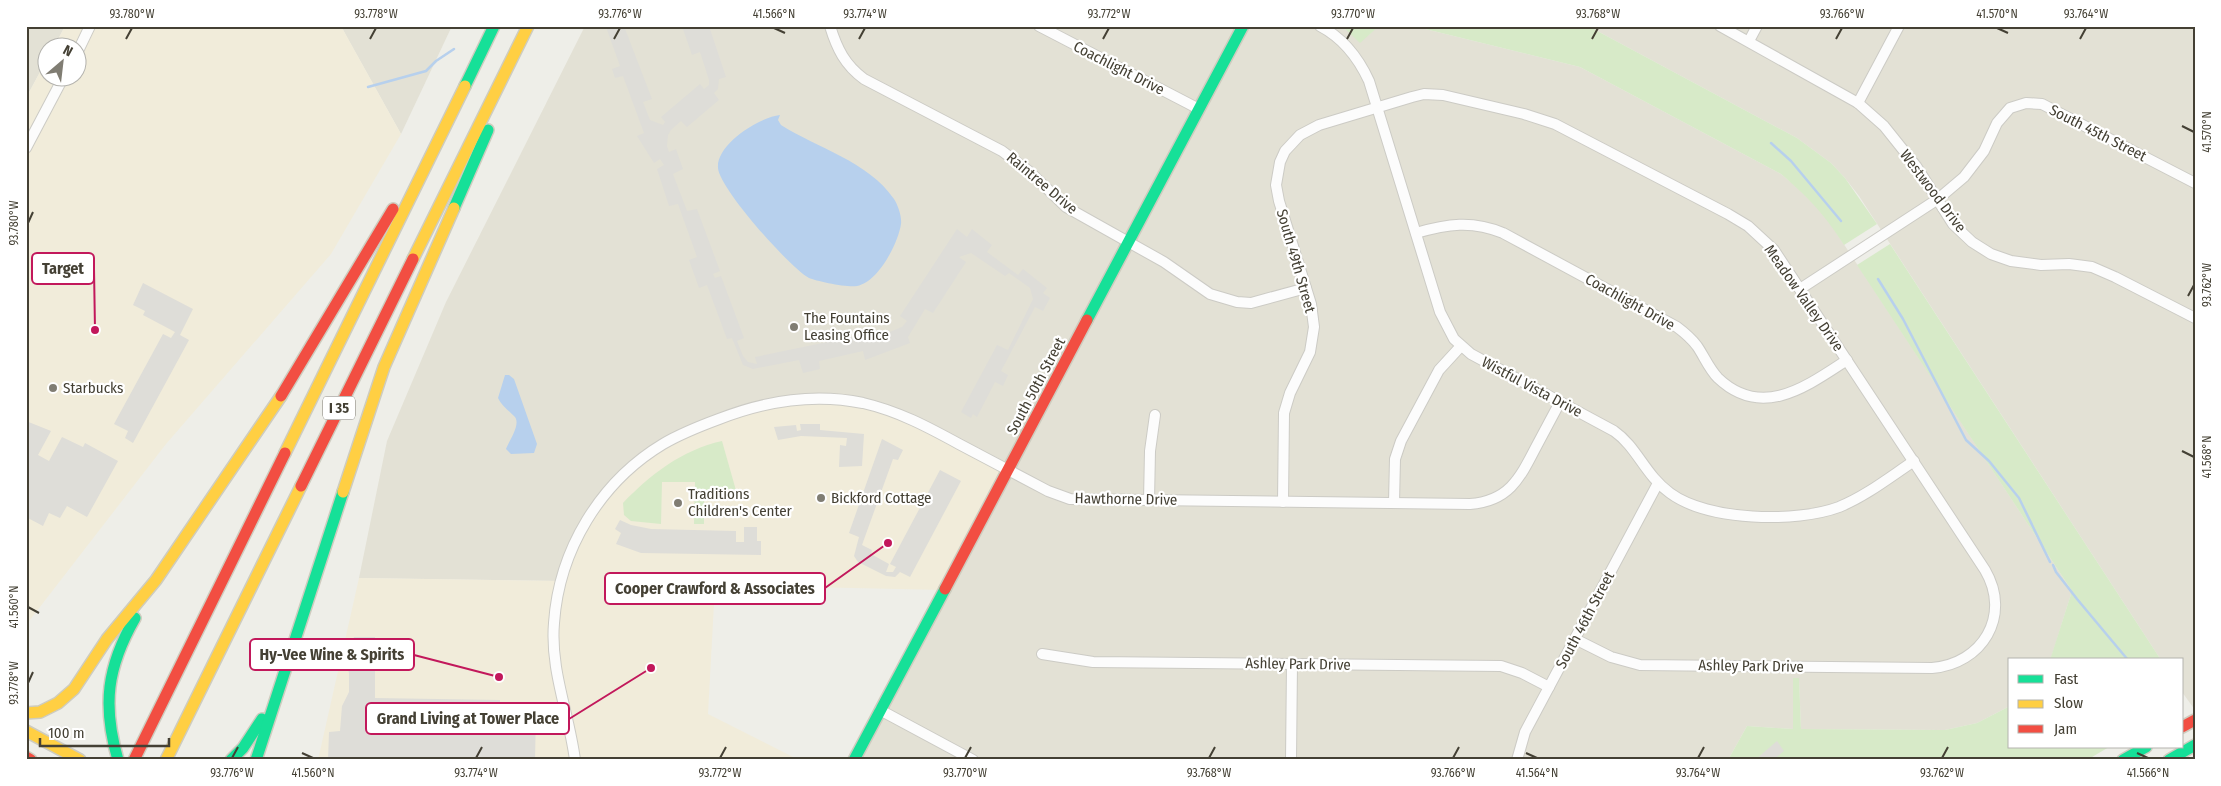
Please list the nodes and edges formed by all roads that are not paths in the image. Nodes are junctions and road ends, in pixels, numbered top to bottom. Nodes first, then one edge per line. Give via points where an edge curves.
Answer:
1 (90, 26) edge
2 (494, 26) edge
3 (528, 26) edge
4 (830, 26) edge
5 (1039, 26) edge
6 (1243, 26) edge
7 (1320, 26) edge
8 (1720, 26) edge
9 (1757, 26) edge
10 (1899, 26) edge
11 (84, 38) edge
12 (1749, 41) junction
13 (512, 57) junction
14 (58, 88) edge
15 (1858, 103) junction
16 (1378, 107) junction
17 (1199, 110) junction
18 (26, 148) edge
19 (433, 151) junction
20 (2195, 183) edge
21 (1938, 199) junction
22 (1416, 233) junction
23 (1129, 242) junction
24 (1306, 288) junction
25 (1800, 289) junction
26 (2195, 318) edge
27 (1461, 346) junction
28 (1847, 360) junction
29 (1560, 402) junction
30 (1155, 415) dead end
31 (1914, 462) junction
32 (1008, 470) junction
33 (1658, 483) junction
34 (1149, 500) junction
35 (1283, 502) junction
36 (1394, 503) junction
37 (156, 580) junction
38 (1575, 639) junction
39 (1042, 654) dead end
40 (1292, 664) junction
41 (1932, 668) joint
42 (278, 685) junction
43 (1549, 687) junction
44 (880, 710) junction
45 (26, 713) edge
46 (26, 731) edge
47 (2195, 745) edge
48 (2144, 748) edge
49 (117, 755) edge
50 (26, 757) edge
51 (31, 760) edge
52 (80, 760) edge
53 (134, 760) edge
54 (166, 760) edge
55 (232, 760) edge
56 (256, 760) edge
57 (575, 760) edge
58 (854, 760) edge
59 (973, 760) edge
60 (1291, 760) edge
61 (1517, 760) edge
62 (2123, 760) edge
63 (2169, 760) edge

1 - 11 street
2 - 19 main road, I 35
3 - 13 main road, I 35
4 - 23 street, Raintree Drive via 840,53 854,72 1002,151 1030,172 1066,207
5 - 17 street, Coachlight Drive
6 - 17 main road, South 50th Street
7 - 16 street, Wistful Vista Drive via 1356,56
8 - 12 street, Westwood Drive
9 - 12 street
10 - 15 street
12 - 15 street, Westwood Drive
13 - 42 main road via 485,139 384,368
13 - 54 main road, I 35
14 - 18 street
15 - 21 street, Westwood Drive via 1884,126
16 - 22 street, Wistful Vista Drive
16 - 24 street, South 49th Street via 1310,129 1292,143 1280,162 1277,196
16 - 25 street, Meadow Valley Drive via 1434,94 1555,124 1748,226 1774,250
17 - 23 main road, South 50th Street
19 - 37 main road via 410,180 255,438
19 - 53 main road, I 35
20 - 21 street, South 45th Street via 2042,104 2026,102 2010,108 1964,177
21 - 25 street, South 45th Street
21 - 26 street, Westwood Drive via 1953,224 1991,254 2011,261 2041,265 2092,267
22 - 27 street, Wistful Vista Drive via 1440,312
22 - 28 street, Coachlight Drive via 1466,223 1503,233 1678,327 1697,346 1719,378 1751,396 1764,398 1788,394
23 - 24 street, Raintree Drive via 1222,299 1251,303
23 - 32 main road, South 50th Street
24 - 35 street, South 49th Street via 1313,313 1313,340 1284,413
25 - 28 street, Meadow Valley Drive
27 - 29 street, Wistful Vista Drive via 1479,360
27 - 36 street via 1439,370 1401,441 1395,459
28 - 31 street, Meadow Valley Drive
29 - 33 street, Wistful Vista Drive via 1622,436
29 - 36 street, Hawthorne Drive via 1518,480 1501,495 1479,503
30 - 34 street
31 - 33 street, Wistful Vista Drive via 1853,501 1823,512 1806,514 1712,512 1683,501
31 - 41 street, Meadow Valley Drive via 1988,576 1995,599 1993,623 1982,644 1965,659
32 - 34 street, Hawthorne Drive via 1070,499
32 - 44 main road, South 50th Street
32 - 57 street, Hawthorne Drive via 904,416 841,400 775,402 737,412 680,435 646,456 601,500 576,539 561,581 554,646 558,684
33 - 38 street, South 46th Street
34 - 35 street, Hawthorne Drive
35 - 36 street, Hawthorne Drive
37 - 45 main road via 118,625 74,689 58,703 40,712
37 - 49 main road via 114,660 108,692 108,721
38 - 41 street, Ashley Park Drive via 1611,657 1640,664
38 - 43 street, South 46th Street
39 - 40 street, Ashley Park Drive via 1093,662
40 - 43 street, Ashley Park Drive via 1501,666 1522,672
40 - 60 street
42 - 55 main road via 258,726
42 - 56 main road
43 - 61 street, South 46th Street via 1525,732
44 - 58 main road, South 50th Street
44 - 59 street
46 - 52 main road
47 - 63 main road
48 - 62 main road
50 - 51 main road

